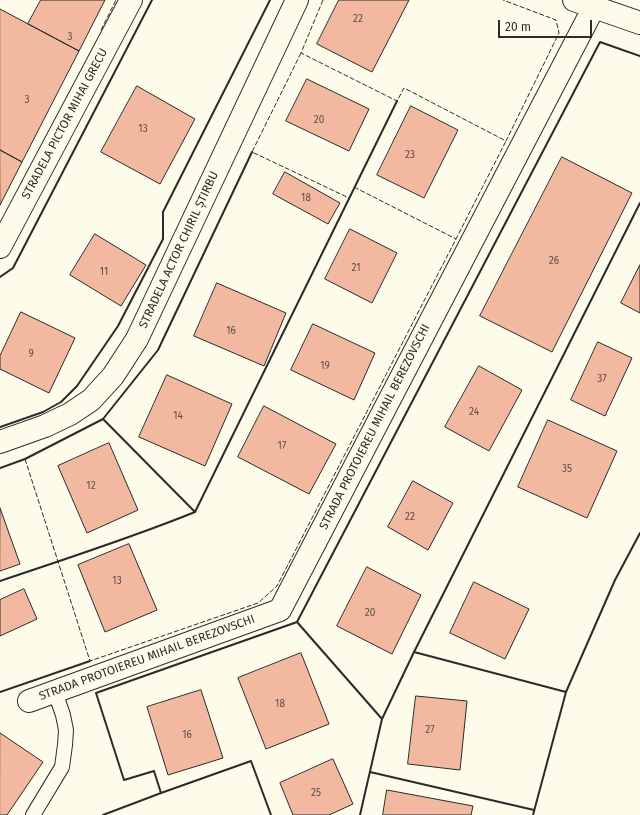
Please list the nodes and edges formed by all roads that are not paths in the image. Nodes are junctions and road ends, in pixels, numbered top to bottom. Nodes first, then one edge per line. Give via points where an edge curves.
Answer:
1 (130, 0) edge
2 (297, 0) edge
3 (584, 3) edge
4 (640, 23) edge
5 (0, 247) edge
6 (0, 442) edge
7 (55, 692) junction
8 (29, 701) dead end
9 (33, 815) edge

1 - 5 street, STRADELA PICTOR MIHAI GRECU
2 - 6 street, STRADELA ACTOR CHIRIL ȘTIRBU via 137,339 113,376 91,400 70,414
3 - 4 street
3 - 7 street, STRADA PROTOIEREU MIHAIL BEREZOVSCHI via 280,610
7 - 8 street, STRADA PROTOIEREU MIHAIL BEREZOVSCHI
7 - 9 lane via 66,730 62,767

